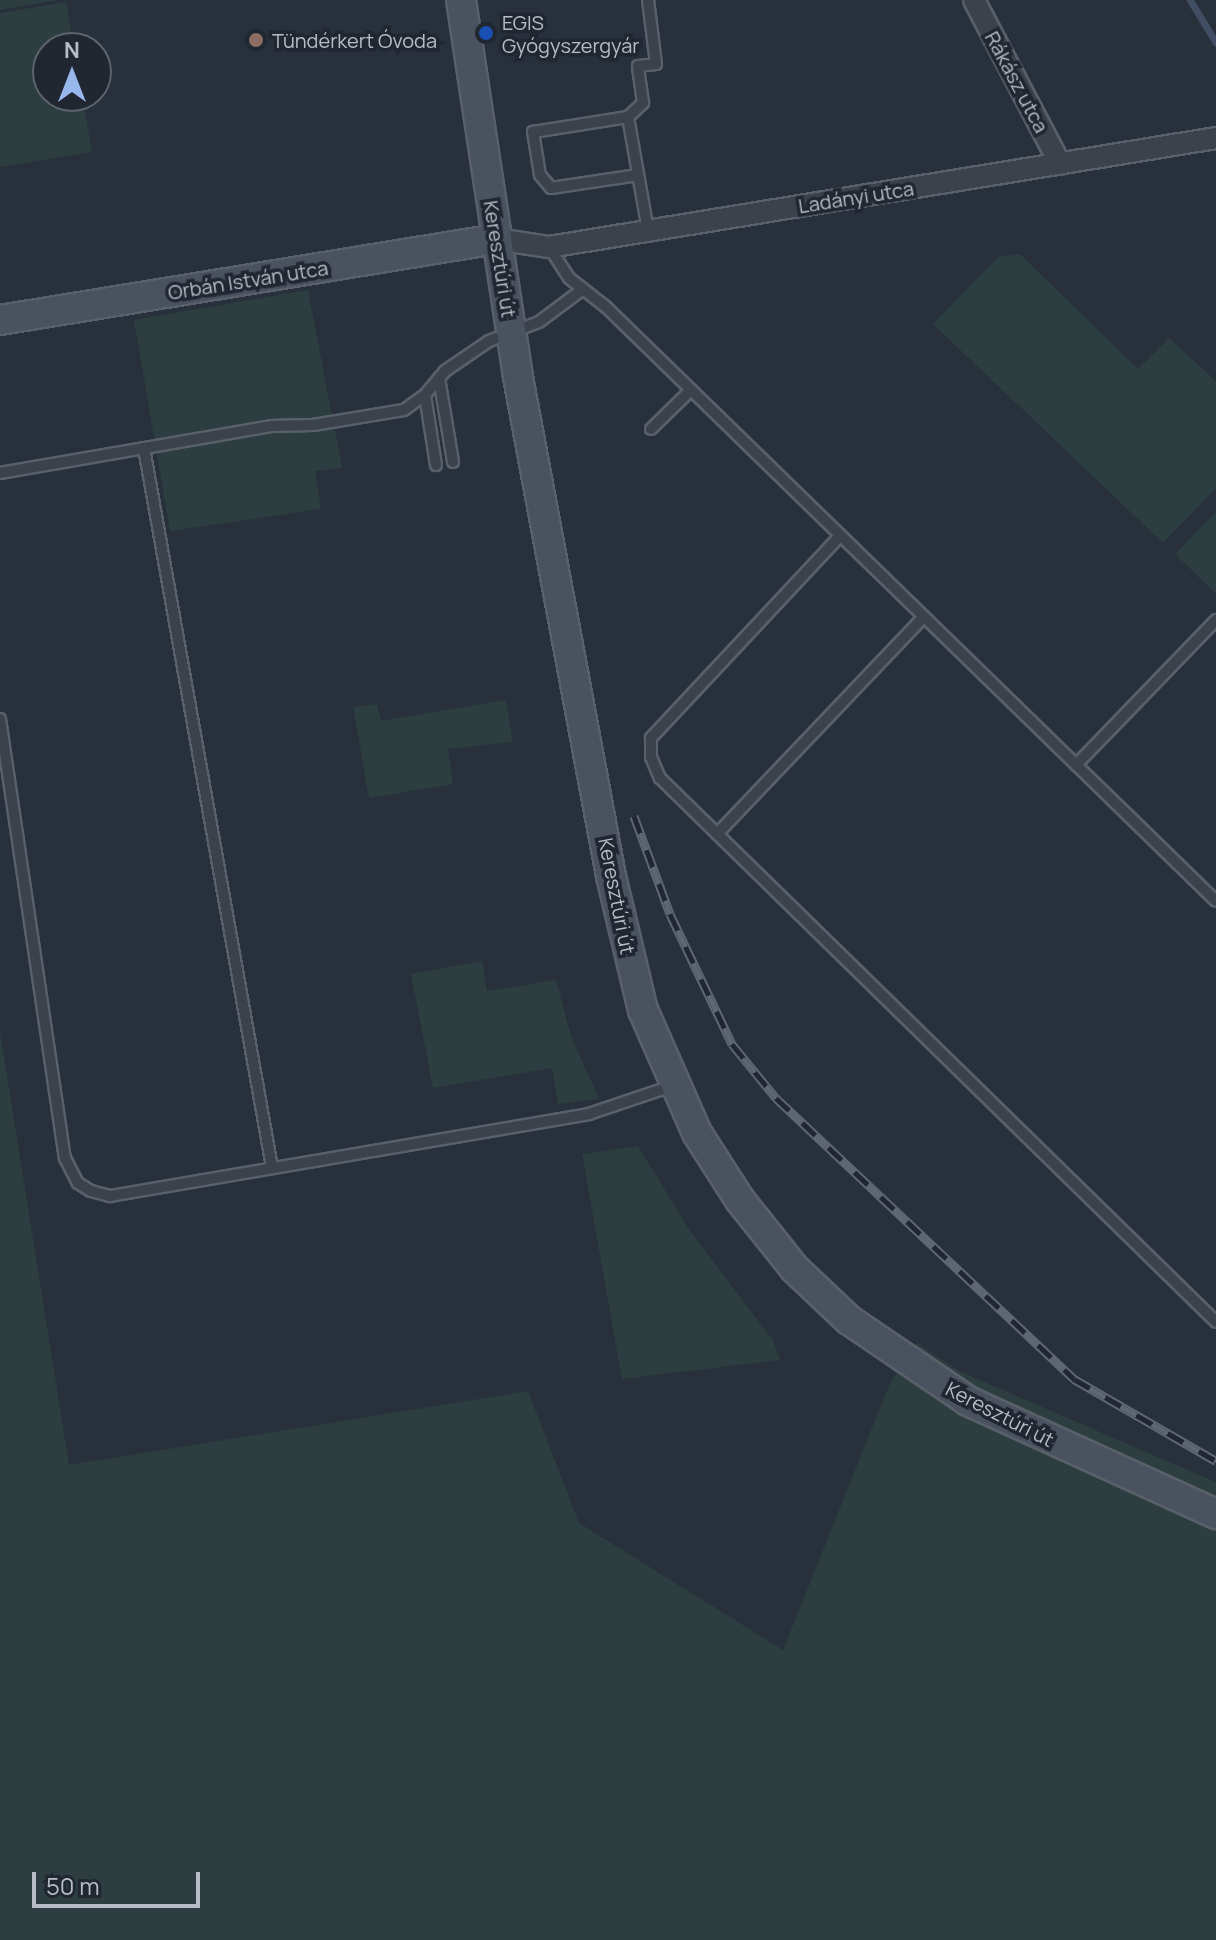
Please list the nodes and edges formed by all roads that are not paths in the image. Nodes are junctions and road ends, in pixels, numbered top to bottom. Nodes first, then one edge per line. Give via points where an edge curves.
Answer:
1 (461, 0) edge
2 (648, 0) edge
3 (974, 0) edge
4 (628, 117) junction
5 (1216, 138) edge
6 (1060, 164) junction
7 (638, 175) junction
8 (648, 231) junction
9 (496, 239) junction
10 (549, 247) junction
11 (583, 289) junction
12 (0, 320) edge
13 (511, 335) junction
14 (439, 378) junction
15 (691, 390) junction
16 (425, 395) junction
17 (651, 429) dead end
18 (144, 448) junction
19 (453, 462) dead end
20 (436, 465) dead end
21 (0, 473) edge
22 (840, 536) junction
23 (924, 617) junction
24 (1216, 620) edge
25 (0, 719) edge
26 (1076, 765) junction
27 (717, 834) junction
28 (1216, 901) edge
29 (674, 1085) junction
30 (272, 1167) junction
31 (1216, 1322) edge
32 (1216, 1514) edge

1 - 9 main road, Keresztúri út
2 - 4 lane via 656,64 638,66 643,103
3 - 6 street, Rákász utca
4 - 7 lane
4 - 7 lane via 533,132 540,175 551,188
5 - 6 street, Ladányi utca
6 - 8 street, Ladányi utca
7 - 8 lane
8 - 10 street, Ladányi utca
9 - 10 street, Ladányi utca
9 - 12 main road, Orbán István utca
9 - 13 main road, Keresztúri út
10 - 11 lane
11 - 13 lane via 539,322
11 - 15 lane
13 - 14 lane via 489,341
13 - 29 main road, Keresztúri út via 630,963
14 - 16 lane
14 - 19 lane
15 - 17 lane
15 - 22 lane
16 - 18 lane via 389,414 271,426
16 - 20 lane
18 - 21 lane
18 - 30 lane
22 - 23 lane
22 - 27 lane via 651,738 651,757 660,778
23 - 26 lane
23 - 27 lane
24 - 26 lane
25 - 30 lane via 65,1158 78,1183 110,1196
26 - 28 lane
27 - 31 lane
29 - 30 lane via 589,1114
29 - 32 main road, Keresztúri út via 740,1200 794,1268 849,1320 968,1401

